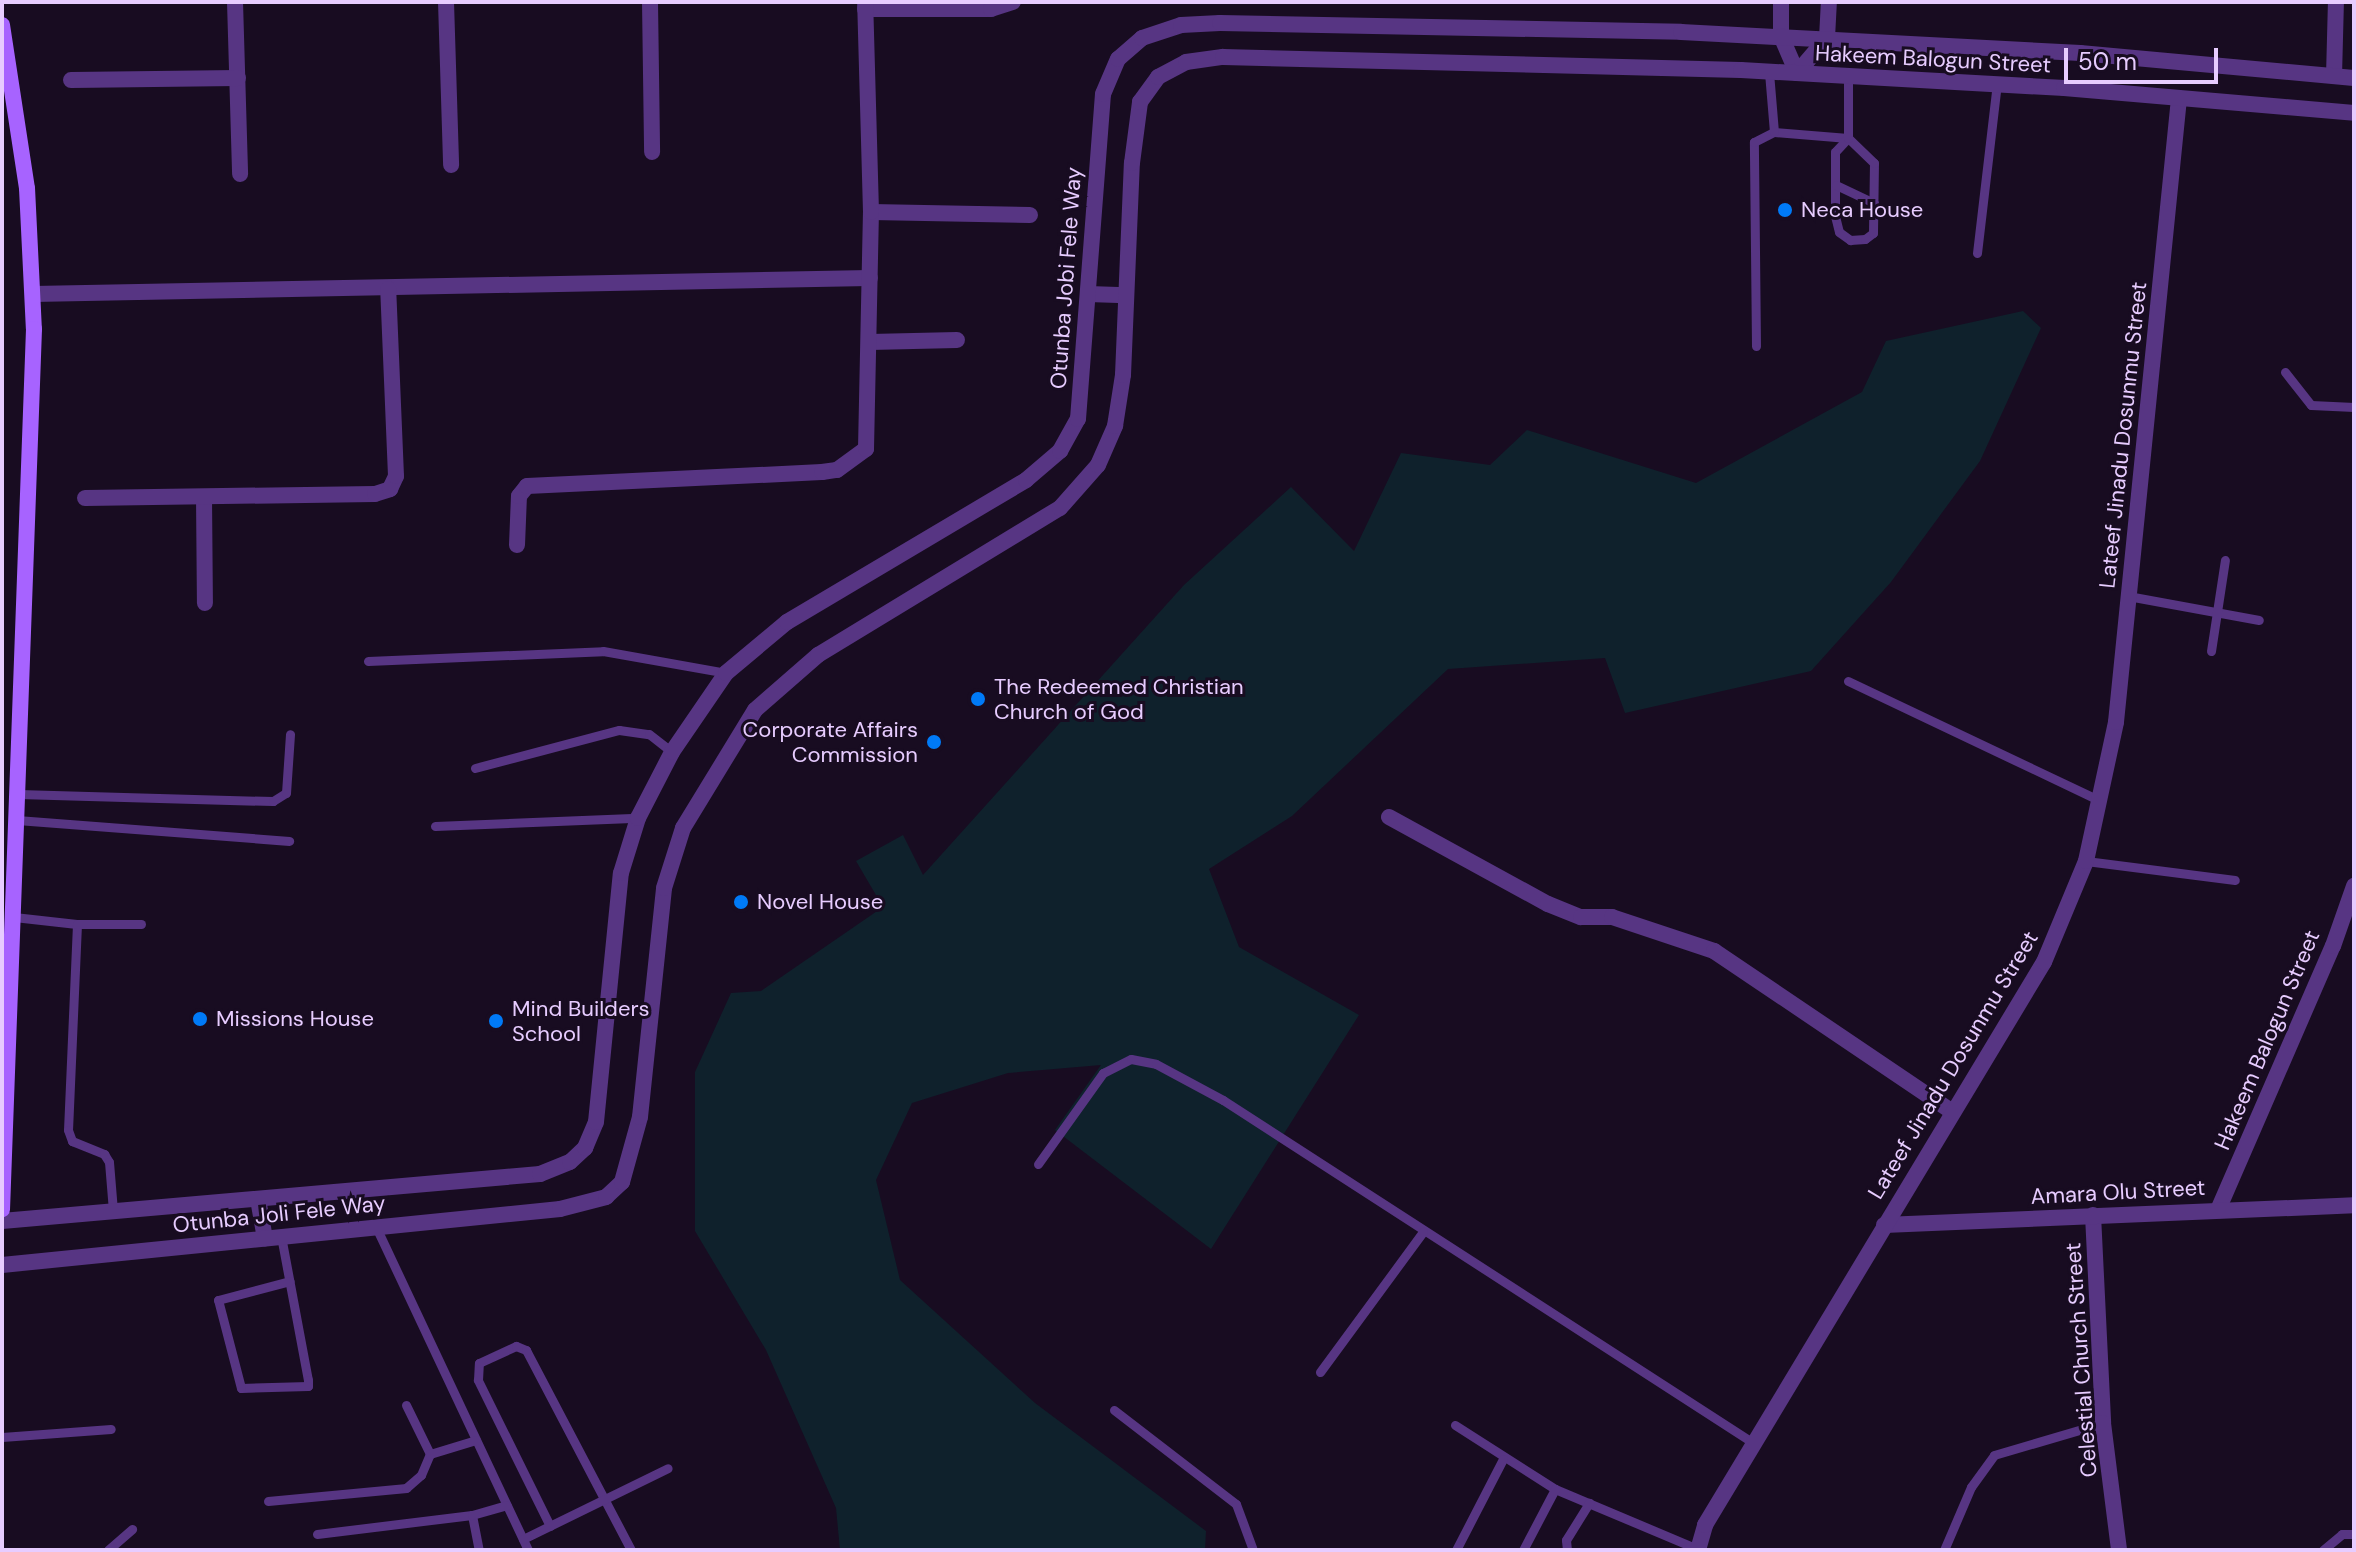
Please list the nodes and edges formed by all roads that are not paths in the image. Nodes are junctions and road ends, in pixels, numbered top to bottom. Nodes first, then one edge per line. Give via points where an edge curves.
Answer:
1 (235, 2) edge
2 (446, 2) edge
3 (650, 2) edge
4 (1013, 2) edge
5 (1781, 2) edge
6 (1829, 2) edge
7 (2336, 2) edge
8 (865, 6) edge
9 (2, 25) edge
10 (1781, 36) junction
11 (1827, 38) junction
12 (1769, 73) junction
13 (1797, 73) junction
14 (1848, 75) junction
15 (2334, 76) junction
16 (238, 78) junction
17 (2354, 78) edge
18 (71, 80) dead end
19 (1997, 84) junction
20 (2179, 98) junction
21 (2354, 113) edge
22 (1774, 132) junction
23 (1848, 138) junction
24 (652, 152) dead end
25 (451, 165) dead end
26 (240, 174) dead end
27 (1836, 185) junction
28 (1874, 203) junction
29 (871, 212) junction
30 (1030, 215) dead end
31 (1977, 253) dead end
32 (870, 278) junction
33 (388, 289) junction
34 (33, 294) junction
35 (1088, 294) junction
36 (1126, 295) junction
37 (957, 340) dead end
38 (870, 342) junction
39 (1756, 346) dead end
40 (2285, 372) dead end
41 (2354, 407) edge
42 (204, 497) junction
43 (85, 498) dead end
44 (517, 545) dead end
45 (2225, 560) dead end
46 (2128, 596) junction
47 (205, 603) dead end
48 (2217, 612) junction
49 (2259, 620) dead end
50 (2211, 651) dead end
51 (368, 661) dead end
52 (726, 673) junction
53 (1848, 681) dead end
54 (290, 734) dead end
55 (672, 752) junction
56 (475, 768) dead end
57 (18, 794) junction
58 (2101, 801) junction
59 (1389, 817) dead end
60 (638, 818) junction
61 (17, 820) junction
62 (435, 826) dead end
63 (289, 841) dead end
64 (2086, 861) junction
65 (2235, 880) dead end
66 (2354, 886) edge
67 (14, 917) junction
68 (77, 924) junction
69 (141, 924) dead end
70 (1953, 1112) junction
71 (1038, 1164) dead end
72 (540, 1174) joint
73 (258, 1199) junction
74 (2354, 1205) edge
75 (2, 1209) edge
76 (2218, 1210) junction
77 (113, 1211) junction
78 (2093, 1215) junction
79 (2, 1221) edge
80 (1884, 1225) junction
81 (375, 1226) junction
82 (1423, 1232) junction
83 (273, 1237) junction
84 (2, 1265) edge
85 (290, 1281) junction
86 (1320, 1372) dead end
87 (406, 1405) dead end
88 (1114, 1410) dead end
89 (2103, 1423) junction
90 (1455, 1425) dead end
91 (111, 1429) dead end
92 (2, 1437) edge
93 (476, 1440) junction
94 (1755, 1444) junction
95 (430, 1454) junction
96 (1503, 1459) junction
97 (668, 1468) dead end
98 (1555, 1489) junction
99 (607, 1498) junction
100 (268, 1501) dead end
101 (1589, 1503) junction
102 (507, 1505) junction
103 (472, 1515) junction
104 (550, 1526) junction
105 (132, 1529) dead end
106 (317, 1534) dead end
107 (2354, 1534) edge
108 (523, 1539) junction
109 (108, 1550) edge
110 (479, 1550) edge
111 (528, 1550) edge
112 (631, 1550) edge
113 (1253, 1550) edge
114 (1456, 1550) edge
115 (1523, 1550) edge
116 (1567, 1550) edge
117 (1698, 1550) edge
118 (1944, 1550) edge
119 (2119, 1550) edge
120 (2323, 1550) edge

1 - 16 street
2 - 25 street
3 - 24 street
4 - 8 street via 991,9
5 - 10 street
6 - 11 street
7 - 15 street
8 - 29 street
9 - 34 main road via 27,188
10 - 11 street, Otunba Jobi Fele Way
10 - 13 street
10 - 35 street, Otunba Jobi Fele Way via 1220,23 1181,25 1142,38 1118,59 1103,94
11 - 13 street
11 - 15 street, Hakeem Balogun Street
12 - 13 street
12 - 22 lane
12 - 36 street via 1223,57 1186,62 1158,77 1140,102
13 - 14 street, Hakeem Balogun Street
14 - 19 street, Hakeem Balogun Street
14 - 23 lane
15 - 17 street, Hakeem Balogun Street
16 - 18 street
16 - 26 street
19 - 20 street, Hakeem Balogun Street
19 - 31 lane
20 - 21 street, Hakeem Balogun Street
20 - 46 street, Lateef Jinadu Dosunmu Street
22 - 23 lane
22 - 39 lane via 1754,142
23 - 27 lane via 1835,152
23 - 28 lane via 1874,163
27 - 28 lane
27 - 28 lane via 1839,232 1850,240 1873,233
29 - 30 street
29 - 32 street
32 - 33 street
32 - 38 street
33 - 34 street
33 - 42 street via 396,476 390,489 375,494
34 - 57 main road
35 - 36 street
35 - 52 street, Otunba Jobi Fele Way via 1078,419 1060,451 1026,480 787,622
36 - 81 street, Otunba Joli Fele Way via 1115,426 1098,465 1060,508 818,655 755,710 714,771 683,828 664,888 630,1164 622,1182 606,1197 560,1209
37 - 38 street
38 - 44 street via 866,449 837,470 535,484 519,496
40 - 41 lane via 2311,405
42 - 43 street
42 - 47 street
45 - 48 lane
46 - 48 lane
46 - 58 street, Lateef Jinadu Dosunmu Street
48 - 49 lane
48 - 50 lane
51 - 52 lane via 603,651
52 - 55 street, Otunba Jobi Fele Way
53 - 58 lane
54 - 57 lane via 286,793 273,801
55 - 56 lane via 649,734 619,730
55 - 60 street, Otunba Jobi Fele Way
57 - 61 main road
58 - 64 street, Lateef Jinadu Dosunmu Street
59 - 70 street via 1548,904 1581,917 1612,917 1714,951
60 - 62 lane
60 - 72 street, Otunba Jobi Fele Way via 621,873 596,1122 585,1148 570,1162
61 - 63 lane
61 - 67 main road
64 - 65 lane
64 - 70 street, Lateef Jinadu Dosunmu Street via 2044,962
66 - 76 street, Hakeem Balogun Street
67 - 68 lane
67 - 75 main road
68 - 69 lane
68 - 77 lane via 68,1130 72,1141 104,1154 109,1162
70 - 80 street, Lateef Jinadu Dosunmu Street
71 - 82 lane via 1103,1073 1131,1059 1156,1064 1223,1100
72 - 73 street, Otunba Joli Fele Way
73 - 77 street, Otunba Joli Fele Way
73 - 83 street
74 - 76 street, Amara Olu Street
76 - 78 street, Amara Olu Street
77 - 79 street, Otunba Joli Fele Way
78 - 80 street, Amara Olu Street
78 - 89 street, Celestial Church Street
80 - 94 street, Lateef Jinadu Dosunmu Street
81 - 83 street, Otunba Joli Fele Way
81 - 93 lane
82 - 86 lane
82 - 94 lane via 1610,1346
83 - 84 street, Otunba Joli Fele Way
83 - 85 lane
85 - 85 lane via 218,1300 241,1388 308,1386
87 - 95 lane
88 - 113 lane via 1236,1504
89 - 118 lane via 1994,1455 1971,1487
89 - 119 street, Celestial Church Street
90 - 96 lane, Lateef Jinadu Dosunmu Street
91 - 92 lane
93 - 95 lane
93 - 102 lane
94 - 117 street, Lateef Jinadu Dosunmu Street via 1705,1525
95 - 100 lane via 421,1475 406,1488
96 - 98 lane, Lateef Jinadu Dosunmu Street
96 - 114 lane
97 - 99 lane
98 - 101 lane, Lateef Jinadu Dosunmu Street
98 - 115 lane
99 - 104 lane
99 - 104 lane via 526,1350 516,1346 479,1363 478,1380
99 - 112 lane
101 - 116 lane via 1566,1540
101 - 117 lane, Lateef Jinadu Dosunmu Street
102 - 103 lane
102 - 108 lane
103 - 106 lane
103 - 110 lane
104 - 108 lane
105 - 109 lane
107 - 120 lane via 2342,1534
108 - 111 lane

